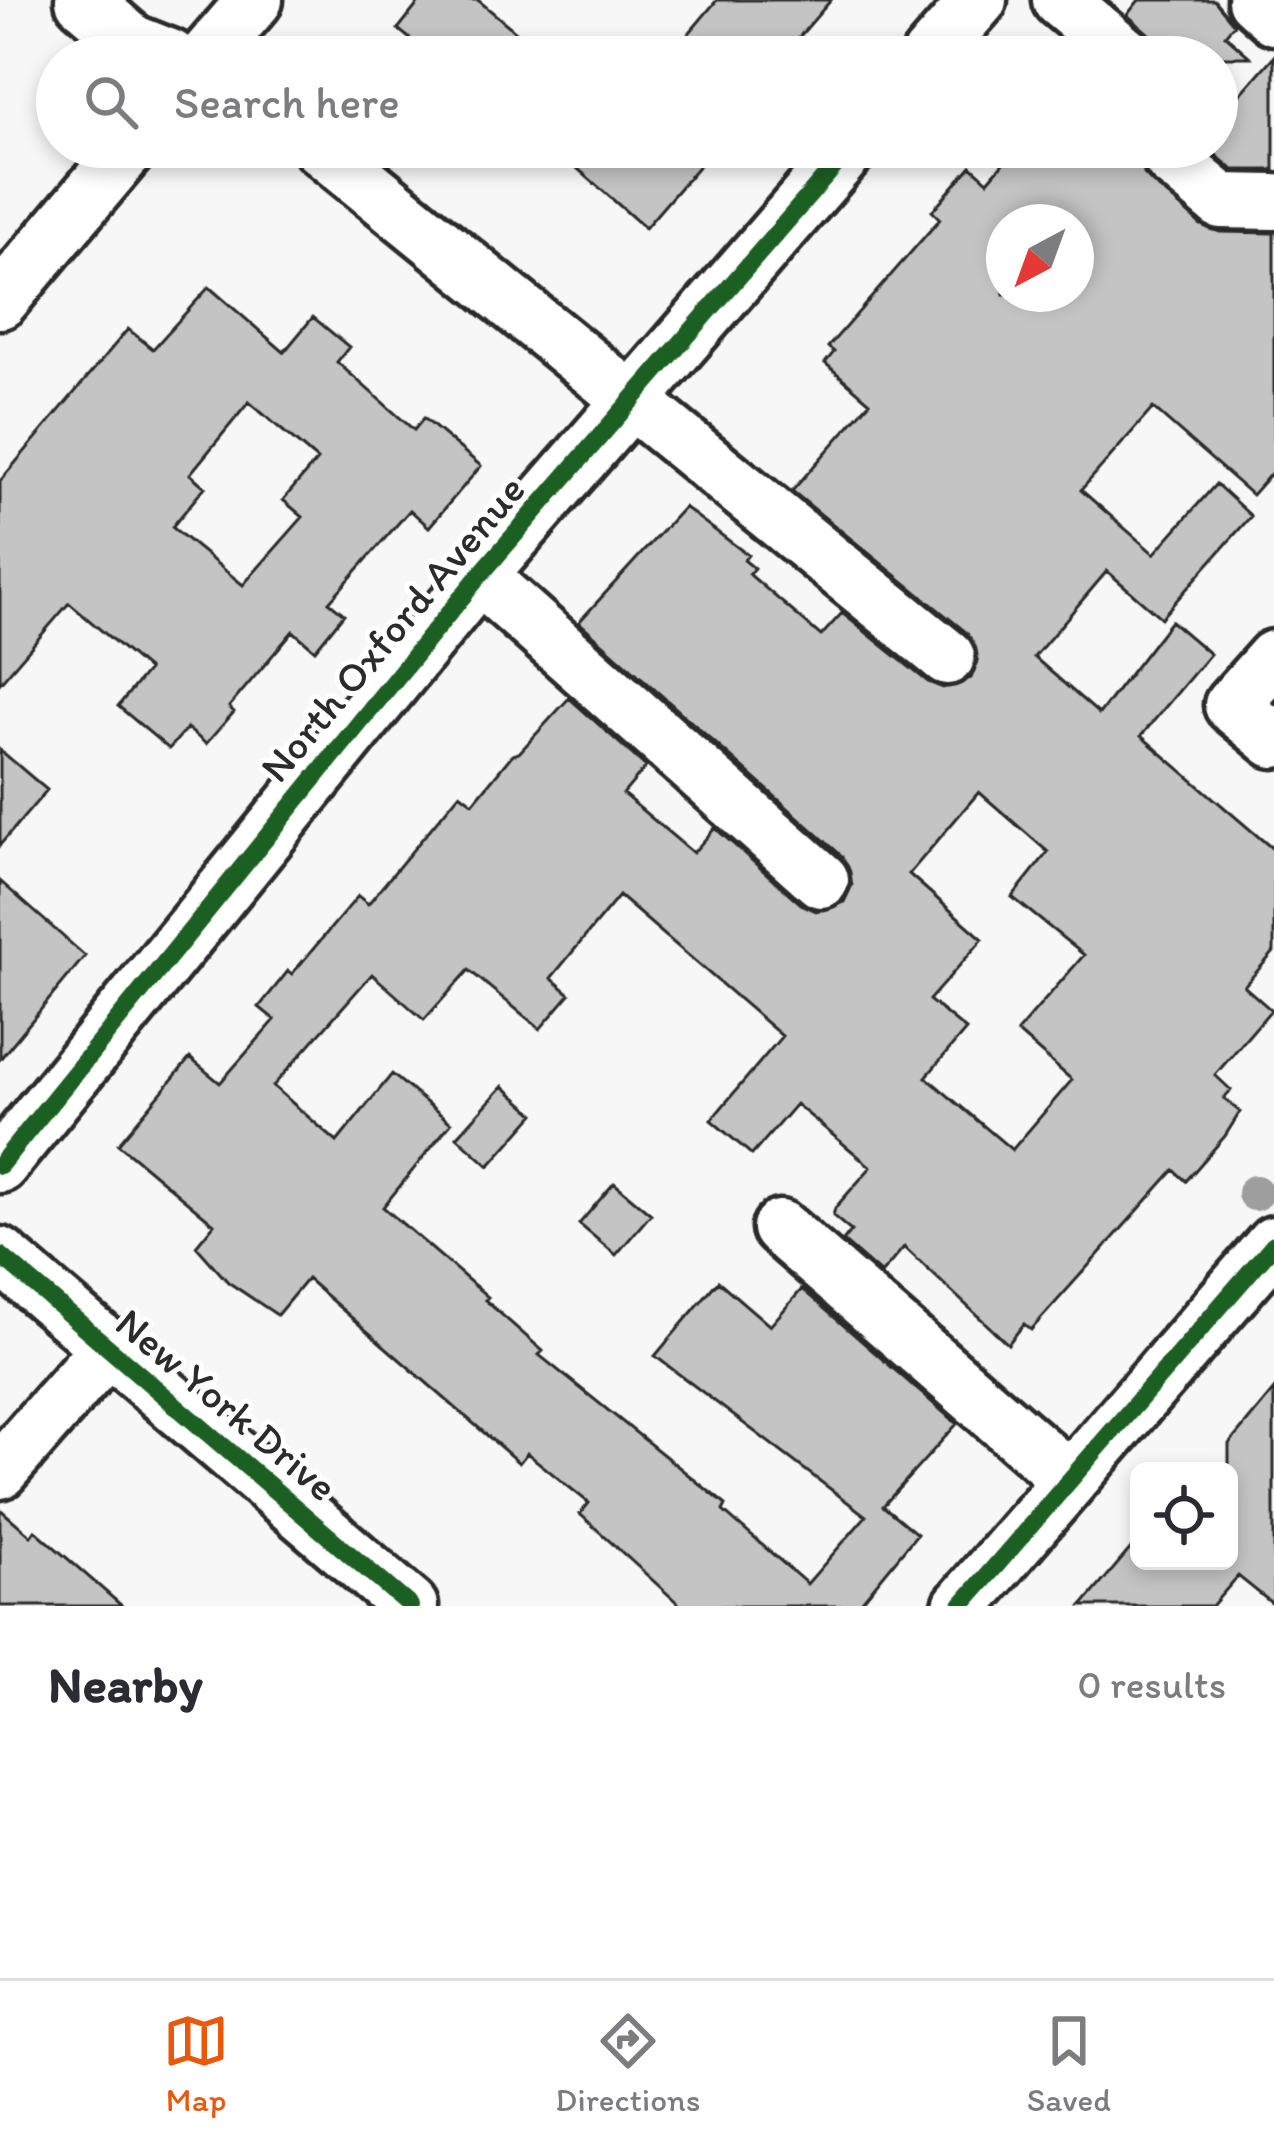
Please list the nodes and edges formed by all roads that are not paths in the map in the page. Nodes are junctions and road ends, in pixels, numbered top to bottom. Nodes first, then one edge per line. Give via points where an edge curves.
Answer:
1 (83, 0) edge
2 (255, 0) edge
3 (979, 0) edge
4 (1060, 0) edge
5 (1256, 0) edge
6 (1274, 16) edge
7 (125, 36) edge
8 (224, 36) edge
9 (947, 36) edge
10 (1103, 36) edge
11 (112, 168) edge
12 (346, 168) edge
13 (833, 168) edge
14 (1182, 168) edge
15 (1274, 202) edge
16 (0, 301) edge
17 (629, 401) junction
18 (479, 576) junction
19 (946, 657) dead end
20 (1274, 658) edge
21 (1274, 740) edge
22 (821, 880) dead end
23 (0, 1165) edge
24 (780, 1228) dead end
25 (1274, 1244) edge
26 (0, 1255) edge
27 (107, 1349) junction
28 (0, 1471) edge
29 (1068, 1478) junction
30 (410, 1606) edge
31 (961, 1606) edge

1 - 7 street
2 - 8 street
3 - 9 street
4 - 10 street
5 - 6 street
11 - 16 street
12 - 17 street
13 - 17 street, North Oxford Avenue
14 - 15 street via 1221,201
17 - 18 street, North Oxford Avenue
17 - 19 street
18 - 22 street
18 - 23 street, North Oxford Avenue
20 - 21 street via 1232,704
24 - 29 street
25 - 29 street
26 - 27 street, New York Drive
27 - 28 street
27 - 30 street, New York Drive
29 - 31 street

